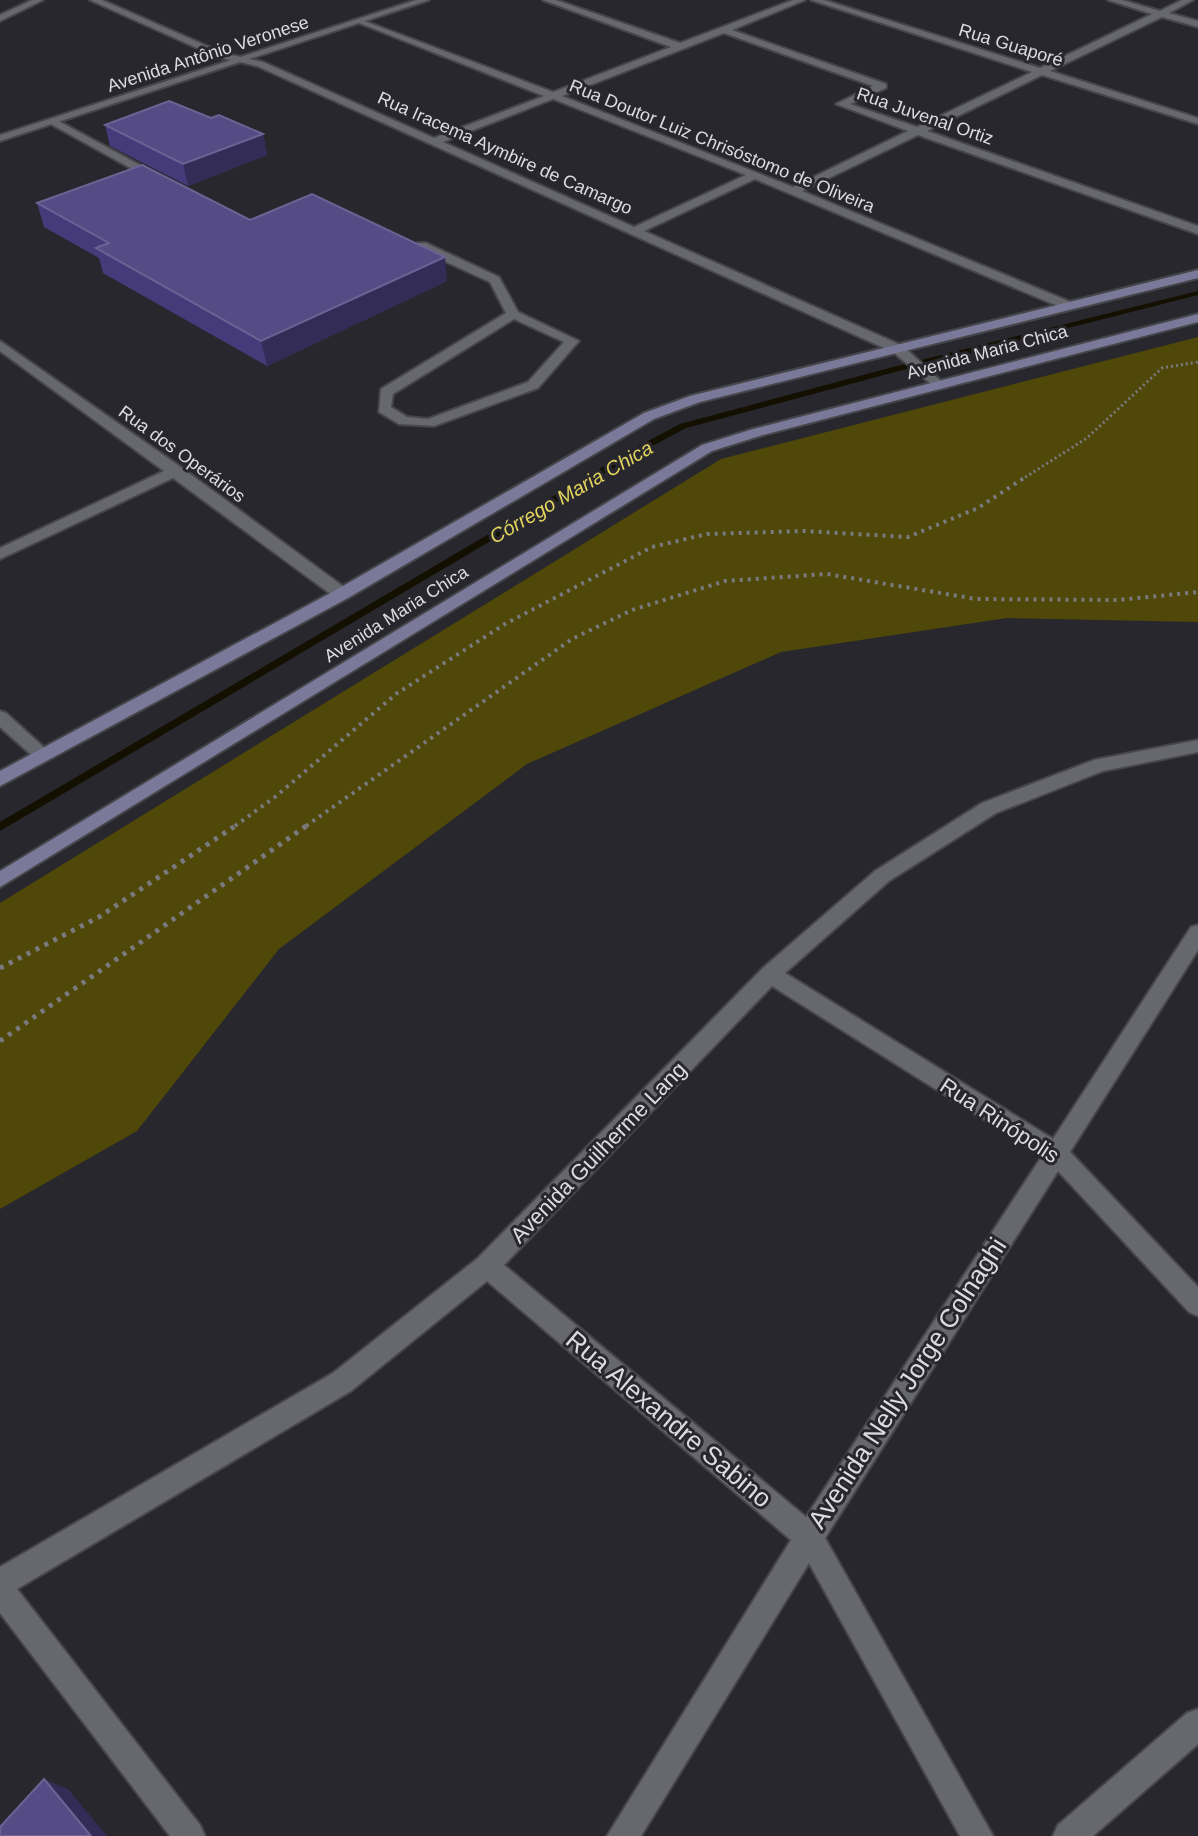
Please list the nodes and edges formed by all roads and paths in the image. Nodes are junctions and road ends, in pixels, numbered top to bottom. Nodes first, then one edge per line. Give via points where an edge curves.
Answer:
1 (39, 0) edge
2 (94, 0) edge
3 (425, 0) edge
4 (547, 0) edge
5 (801, 0) edge
6 (815, 0) edge
7 (1112, 0) edge
8 (1189, 0) edge
9 (1160, 13) junction
10 (0, 18) edge
11 (362, 21) junction
12 (1198, 24) edge
13 (724, 30) junction
14 (681, 47) junction
15 (241, 60) junction
16 (1042, 71) junction
17 (552, 96) junction
18 (53, 121) junction
19 (1198, 121) edge
20 (920, 131) junction
21 (0, 138) edge
22 (435, 141) junction
23 (755, 175) junction
24 (176, 189) edge
25 (791, 192) junction
26 (637, 230) junction
27 (1198, 230) edge
28 (414, 243) edge
29 (1198, 274) edge
30 (1069, 306) junction
31 (513, 314) junction
32 (1198, 318) edge
33 (1, 347) edge
34 (900, 351) junction
35 (1198, 362) edge
36 (935, 383) junction
37 (177, 471) junction
38 (0, 554) edge
39 (1198, 592) edge
40 (342, 594) junction
41 (0, 717) edge
42 (1198, 746) edge
43 (42, 755) junction
44 (0, 779) edge
45 (0, 880) edge
46 (1198, 933) edge
47 (0, 968) edge
48 (770, 974) junction
49 (0, 1041) edge
50 (1055, 1152) junction
51 (487, 1266) junction
52 (1198, 1304) edge
53 (809, 1537) junction
54 (0, 1583) edge
55 (0, 1590) edge
56 (1198, 1724) edge
57 (189, 1836) edge
58 (623, 1836) edge
59 (977, 1836) edge
60 (1069, 1836) edge

1 - 10 street
2 - 15 street, Rua Iracema Aymbire de Camargo
3 - 11 street, Avenida Antônio Veronese
4 - 14 street
5 - 13 street
6 - 16 street, Rua Guaporé
7 - 9 street
8 - 9 street
9 - 12 street
9 - 16 street
11 - 15 street, Avenida Antônio Veronese
11 - 17 street, Rua Doutor Luiz Chrisóstomo de Oliveira
13 - 14 street
13 - 20 street, Rua Juvenal Ortiz via 882,86 841,104
14 - 17 street
15 - 18 street, Avenida Antônio Veronese
15 - 22 street, Rua Iracema Aymbire de Camargo
16 - 19 street, Rua Guaporé
16 - 20 street
17 - 22 street
17 - 23 street, Rua Doutor Luiz Chrisóstomo de Oliveira
18 - 21 street, Avenida Antônio Veronese
18 - 24 street
20 - 25 street
20 - 27 street, Rua Juvenal Ortiz
22 - 26 street, Rua Iracema Aymbire de Camargo
23 - 25 street, Rua Doutor Luiz Chrisóstomo de Oliveira
23 - 26 street
25 - 30 street, Rua Doutor Luiz Chrisóstomo de Oliveira
26 - 34 street, Rua Iracema Aymbire de Camargo
28 - 31 street via 495,280
29 - 30 main road, Avenida Maria Chica
30 - 34 main road, Avenida Maria Chica
31 - 31 street via 386,392 384,409 404,421 429,423 533,385 572,341
32 - 36 main road, Avenida Maria Chica
33 - 37 street, Rua dos Operários
34 - 36 street, Rua Iracema Aymbire de Camargo
34 - 40 main road, Avenida Maria Chica via 695,399 649,416
35 - 47 path via 1162,368 1087,438 978,508 908,537 804,531 707,534 652,547 493,631 396,694 275,797 182,864 99,917
36 - 45 main road, Avenida Maria Chica via 707,448
37 - 38 street
37 - 40 street, Rua dos Operários
39 - 49 path via 1118,600 976,599 827,574 725,581 632,610 572,639
40 - 43 main road, Avenida Maria Chica
41 - 43 street
42 - 48 street, Avenida Guilherme Lang via 1100,765 989,808 882,876
43 - 44 main road, Avenida Maria Chica
46 - 50 street, Avenida Nelly Jorge Colnaghi
48 - 50 street, Rua Rinópolis
48 - 51 street, Avenida Guilherme Lang
50 - 52 street, Rua Rinópolis
50 - 53 street, Avenida Nelly Jorge Colnaghi
51 - 53 street, Rua Alexandre Sabino
51 - 54 street, Avenida Guilherme Lang via 342,1382
53 - 58 street, Avenida Nelly Jorge Colnaghi
53 - 59 street, Rua Alexandre Sabino
55 - 57 street
56 - 60 street

